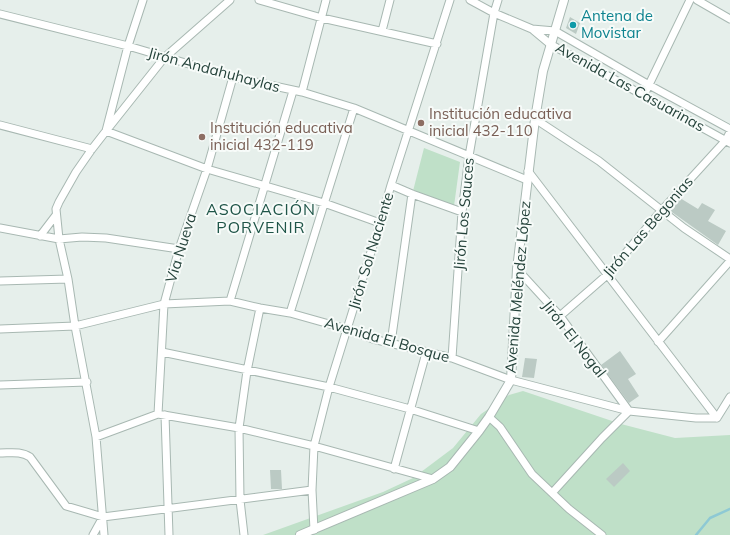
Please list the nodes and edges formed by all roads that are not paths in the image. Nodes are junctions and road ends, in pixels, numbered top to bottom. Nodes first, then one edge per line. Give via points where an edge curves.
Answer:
1 (143, 0) edge
2 (230, 0) edge
3 (259, 0) edge
4 (326, 0) edge
5 (390, 0) edge
6 (450, 0) edge
7 (470, 0) edge
8 (498, 0) edge
9 (564, 0) edge
10 (690, 0) edge
11 (697, 0) edge
12 (494, 13) junction
13 (0, 14) edge
14 (322, 18) junction
15 (730, 19) edge
16 (532, 29) junction
17 (382, 31) junction
18 (555, 31) junction
19 (437, 44) junction
20 (550, 44) junction
21 (128, 46) junction
22 (164, 58) junction
23 (233, 77) junction
24 (649, 85) junction
25 (293, 91) junction
26 (302, 92) junction
27 (644, 95) junction
28 (354, 108) junction
29 (535, 119) junction
30 (0, 125) edge
31 (730, 129) edge
32 (409, 130) junction
33 (106, 131) junction
34 (730, 132) edge
35 (728, 142) edge
36 (92, 149) junction
37 (469, 156) junction
38 (207, 170) junction
39 (528, 172) junction
40 (527, 180) junction
41 (265, 185) junction
42 (391, 185) junction
43 (412, 194) junction
44 (324, 203) junction
45 (661, 211) junction
46 (462, 212) junction
47 (56, 215) junction
48 (380, 222) junction
49 (0, 228) edge
50 (40, 236) junction
51 (59, 239) junction
52 (179, 249) junction
53 (730, 260) edge
54 (517, 269) junction
55 (607, 275) junction
56 (68, 279) junction
57 (0, 280) edge
58 (230, 301) junction
59 (164, 304) junction
60 (260, 308) junction
61 (290, 313) junction
62 (560, 316) junction
63 (75, 326) junction
64 (0, 329) edge
65 (346, 329) junction
66 (658, 342) junction
67 (391, 343) junction
68 (162, 352) junction
69 (426, 353) junction
70 (452, 358) junction
71 (247, 371) junction
72 (511, 380) junction
73 (87, 382) junction
74 (0, 385) edge
75 (329, 387) junction
76 (730, 397) edge
77 (410, 409) junction
78 (629, 411) junction
79 (161, 414) junction
80 (489, 417) junction
81 (717, 418) junction
82 (239, 428) junction
83 (480, 431) junction
84 (96, 437) junction
85 (314, 446) junction
86 (0, 453) edge
87 (394, 468) junction
88 (433, 479) junction
89 (312, 490) junction
90 (552, 493) junction
91 (240, 500) junction
92 (168, 508) junction
93 (103, 517) junction
94 (314, 530) junction
95 (94, 535) edge
96 (104, 535) edge
97 (169, 535) edge
98 (244, 535) edge
99 (300, 535) edge
100 (602, 535) edge

1 - 21 street
2 - 22 street
3 - 14 street
4 - 14 street
5 - 17 street
6 - 19 street, Jirón Sol Naciente
7 - 12 street, Avenida Las Casuarinas
8 - 12 street, Jirón Los Sauces
9 - 18 street, Avenida Meléndez López
10 - 24 street
11 - 15 street
12 - 16 street, Avenida Las Casuarinas
12 - 37 street, Jirón Los Sauces
13 - 21 street, Jirón Andahuhaylas
14 - 17 street
14 - 26 street
16 - 18 street, Avenida Las Casuarinas
16 - 20 street, Avenida Las Casuarinas
17 - 19 street
18 - 20 street, Avenida Meléndez López
18 - 24 street, Avenida Las Casuarinas
19 - 32 street, Jirón Sol Naciente
20 - 27 street, Avenida Las Casuarinas
20 - 29 street, Avenida Meléndez López
21 - 22 street, Jirón Andahuhaylas
21 - 33 street
22 - 23 street, Jirón Andahuhaylas
22 - 33 street
23 - 25 street, Jirón Andahuhaylas
23 - 38 street, Via Nueva
24 - 27 street
24 - 31 street, Avenida Las Casuarinas
25 - 26 street, Jirón Andahuhaylas
25 - 41 street
26 - 28 street, Jirón Andahuhaylas
27 - 35 street, Avenida Las Casuarinas
28 - 32 street, Jirón Andahuhaylas
28 - 44 street
29 - 39 street, Avenida Meléndez López
29 - 45 street via 599,161
30 - 36 street
32 - 37 street, Jirón Andahuhaylas
32 - 42 street, Jirón Sol Naciente
33 - 36 street
33 - 38 street
34 - 35 street, Jirón Las Begonias
35 - 45 street, Jirón Las Begonias
36 - 47 street via 59,202
37 - 40 street, Jirón Andahuhaylas
37 - 46 street, Jirón Los Sauces
38 - 41 street
38 - 52 street, Via Nueva
39 - 40 street, Avenida Meléndez López
39 - 55 street
40 - 54 street, Avenida Meléndez López
41 - 44 street
41 - 58 street
42 - 43 street
42 - 48 street, Jirón Sol Naciente
43 - 46 street
43 - 67 street
44 - 48 street
44 - 61 street
45 - 53 street
45 - 55 street, Jirón Las Begonias
46 - 70 street, Jirón Los Sauces
47 - 50 street
47 - 51 street
48 - 65 street, Jirón Sol Naciente
49 - 50 street
50 - 51 street
51 - 52 street via 106,238
51 - 56 street
52 - 59 street, Via Nueva
53 - 66 street
54 - 62 street, Jirón El Nogal
54 - 72 street, Avenida Meléndez López
55 - 62 street, Jirón Las Begonias
55 - 66 street
56 - 57 street
56 - 63 street
58 - 59 street, Avenida El Bosque
58 - 60 street, Avenida El Bosque
59 - 63 street, Avenida El Bosque
59 - 68 street, Via Nueva
60 - 61 street, Avenida El Bosque
60 - 71 street
61 - 65 street, Avenida El Bosque
62 - 78 street, Jirón El Nogal
63 - 64 street, Avenida El Bosque
63 - 73 street
65 - 67 street, Avenida El Bosque
65 - 75 street, Jirón Sol Naciente
66 - 81 street
67 - 69 street, Avenida El Bosque
68 - 71 street
68 - 79 street, Via Nueva
69 - 70 street, Avenida El Bosque
69 - 77 street
70 - 72 street, Avenida El Bosque
71 - 75 street
71 - 82 street
72 - 78 street, Avenida El Bosque
72 - 80 street, Avenida Meléndez López
73 - 74 street
73 - 84 street
75 - 77 street
75 - 85 street, Jirón Sol Naciente
76 - 81 street
77 - 83 street
77 - 87 street
78 - 81 street, Avenida El Bosque
78 - 90 street
79 - 82 street
79 - 84 street
79 - 92 street, Via Nueva
80 - 83 street, Avenida Meléndez López
80 - 90 street via 500,427 532,474
82 - 85 street
82 - 91 street
83 - 88 street, Avenida Meléndez López via 450,467
84 - 93 street
85 - 87 street
85 - 89 street, Jirón Sol Naciente
86 - 93 street via 26,454 66,506
87 - 88 street
88 - 94 street, Avenida Meléndez López
89 - 91 street
89 - 94 street, Jirón Sol Naciente
90 - 100 street
91 - 92 street
91 - 98 street
92 - 93 street
92 - 97 street, Via Nueva
93 - 95 street
93 - 96 street
94 - 99 street, Avenida Meléndez López

